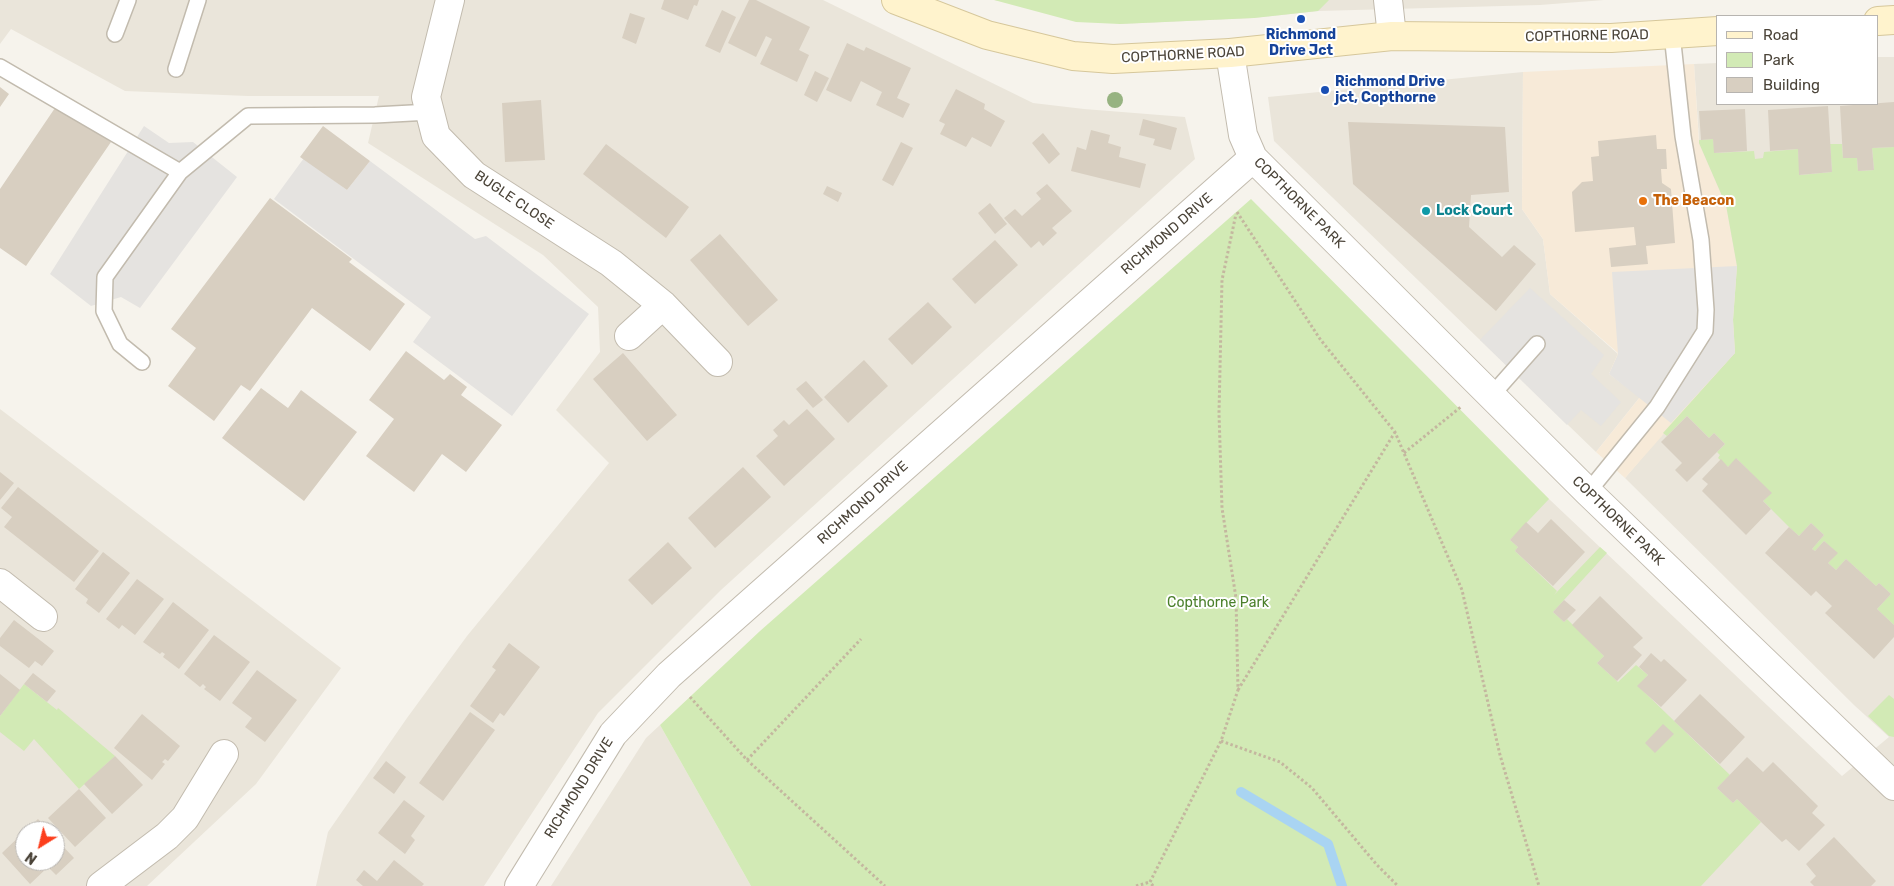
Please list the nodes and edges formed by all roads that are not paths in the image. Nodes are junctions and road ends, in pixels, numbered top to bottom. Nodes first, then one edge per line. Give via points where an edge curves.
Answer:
1 (128, 0) edge
2 (198, 0) edge
3 (450, 0) edge
4 (896, 0) edge
5 (1388, 0) edge
6 (1894, 20) edge
7 (1879, 21) edge
8 (1716, 31) edge
9 (115, 34) dead end
10 (1672, 34) junction
11 (1392, 36) junction
12 (1230, 53) junction
13 (0, 66) edge
14 (176, 69) dead end
15 (430, 112) junction
16 (1253, 158) junction
17 (180, 172) junction
18 (663, 305) junction
19 (629, 336) dead end
20 (1537, 344) dead end
21 (142, 362) dead end
22 (718, 362) dead end
23 (1488, 392) junction
24 (1588, 492) junction
25 (0, 583) edge
26 (44, 617) dead end
27 (224, 754) dead end
28 (1894, 786) edge
29 (101, 886) edge
30 (518, 886) edge

1 - 9 lane
2 - 14 lane
3 - 15 street, BUGLE CLOSE via 426,97
4 - 12 main road, COPTHORNE ROAD via 987,35 1073,56 1153,58
5 - 11 street
6 - 7 main road
8 - 10 main road, COPTHORNE ROAD
10 - 11 main road, COPTHORNE ROAD via 1611,38
10 - 24 lane via 1683,136 1700,240 1705,331 1656,407
11 - 12 main road, COPTHORNE ROAD
12 - 16 street, COPTHORNE PARK via 1243,136
13 - 17 lane
15 - 17 lane via 248,116
15 - 18 street, BUGLE CLOSE via 436,136 474,175 611,262
16 - 23 street, COPTHORNE PARK
16 - 30 street, RICHMOND DRIVE via 669,675 613,734
17 - 21 lane via 105,277 104,311 120,344
18 - 19 street
18 - 22 street, BUGLE CLOSE
20 - 23 lane
23 - 24 street, COPTHORNE PARK
24 - 28 street, COPTHORNE PARK
25 - 26 street
27 - 29 street via 185,818 167,836

